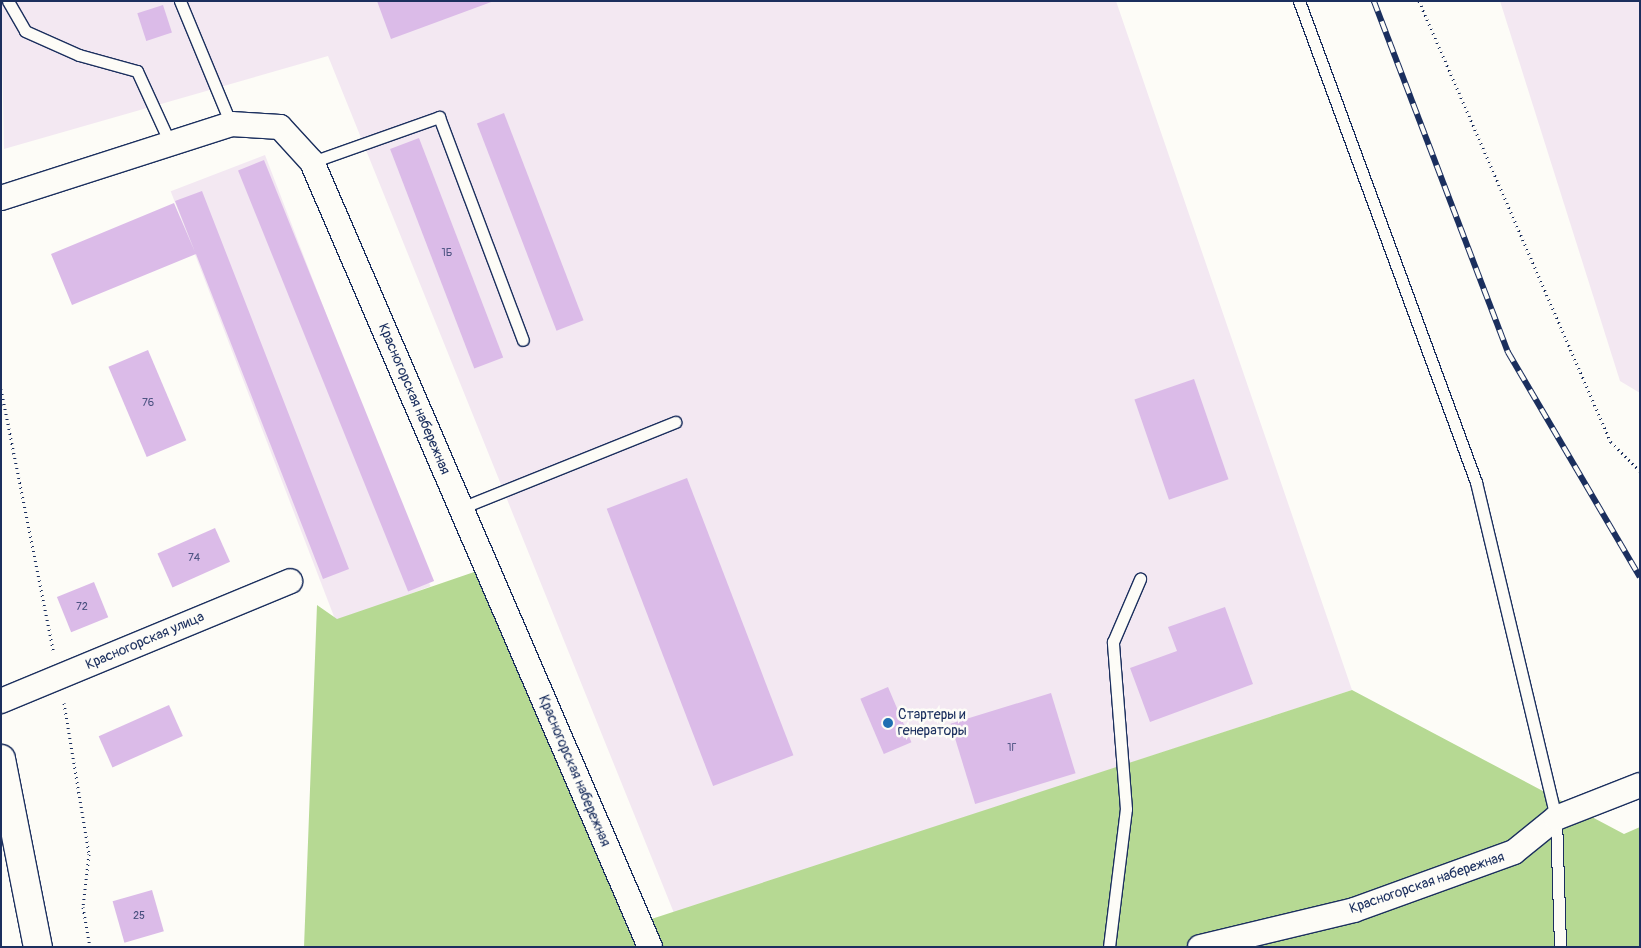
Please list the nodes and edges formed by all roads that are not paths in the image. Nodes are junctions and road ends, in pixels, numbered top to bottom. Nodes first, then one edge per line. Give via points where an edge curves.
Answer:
1 (8, 1) edge
2 (180, 1) edge
3 (1299, 1) edge
4 (231, 124) junction
5 (170, 143) junction
6 (312, 162) junction
7 (1, 198) edge
8 (523, 340) dead end
9 (675, 422) dead end
10 (461, 508) junction
11 (1140, 579) dead end
12 (290, 581) dead end
13 (1, 700) edge
14 (1, 759) edge
15 (1640, 785) edge
16 (1556, 818) junction
17 (38, 947) edge
18 (650, 947) edge
19 (1109, 947) edge
20 (1200, 947) edge
21 (1560, 947) edge

1 - 5 lane via 24,31 79,55 137,71
2 - 4 lane
3 - 16 lane via 1476,482
4 - 5 street, Краcногорская набережная
4 - 6 street, Краcногорская набережная via 280,126
5 - 7 street, Краcногорская набережная
6 - 8 lane via 439,117
6 - 10 street, Краcногорская набережная
9 - 10 lane
10 - 18 street, Краcногорская набережная
11 - 19 lane via 1112,642 1126,809
12 - 13 street, Красногорская улица
14 - 17 main road
15 - 16 street, Краcногорская набережная
16 - 20 street, Краcногорская набережная via 1514,852 1486,863 1354,910
16 - 21 lane

